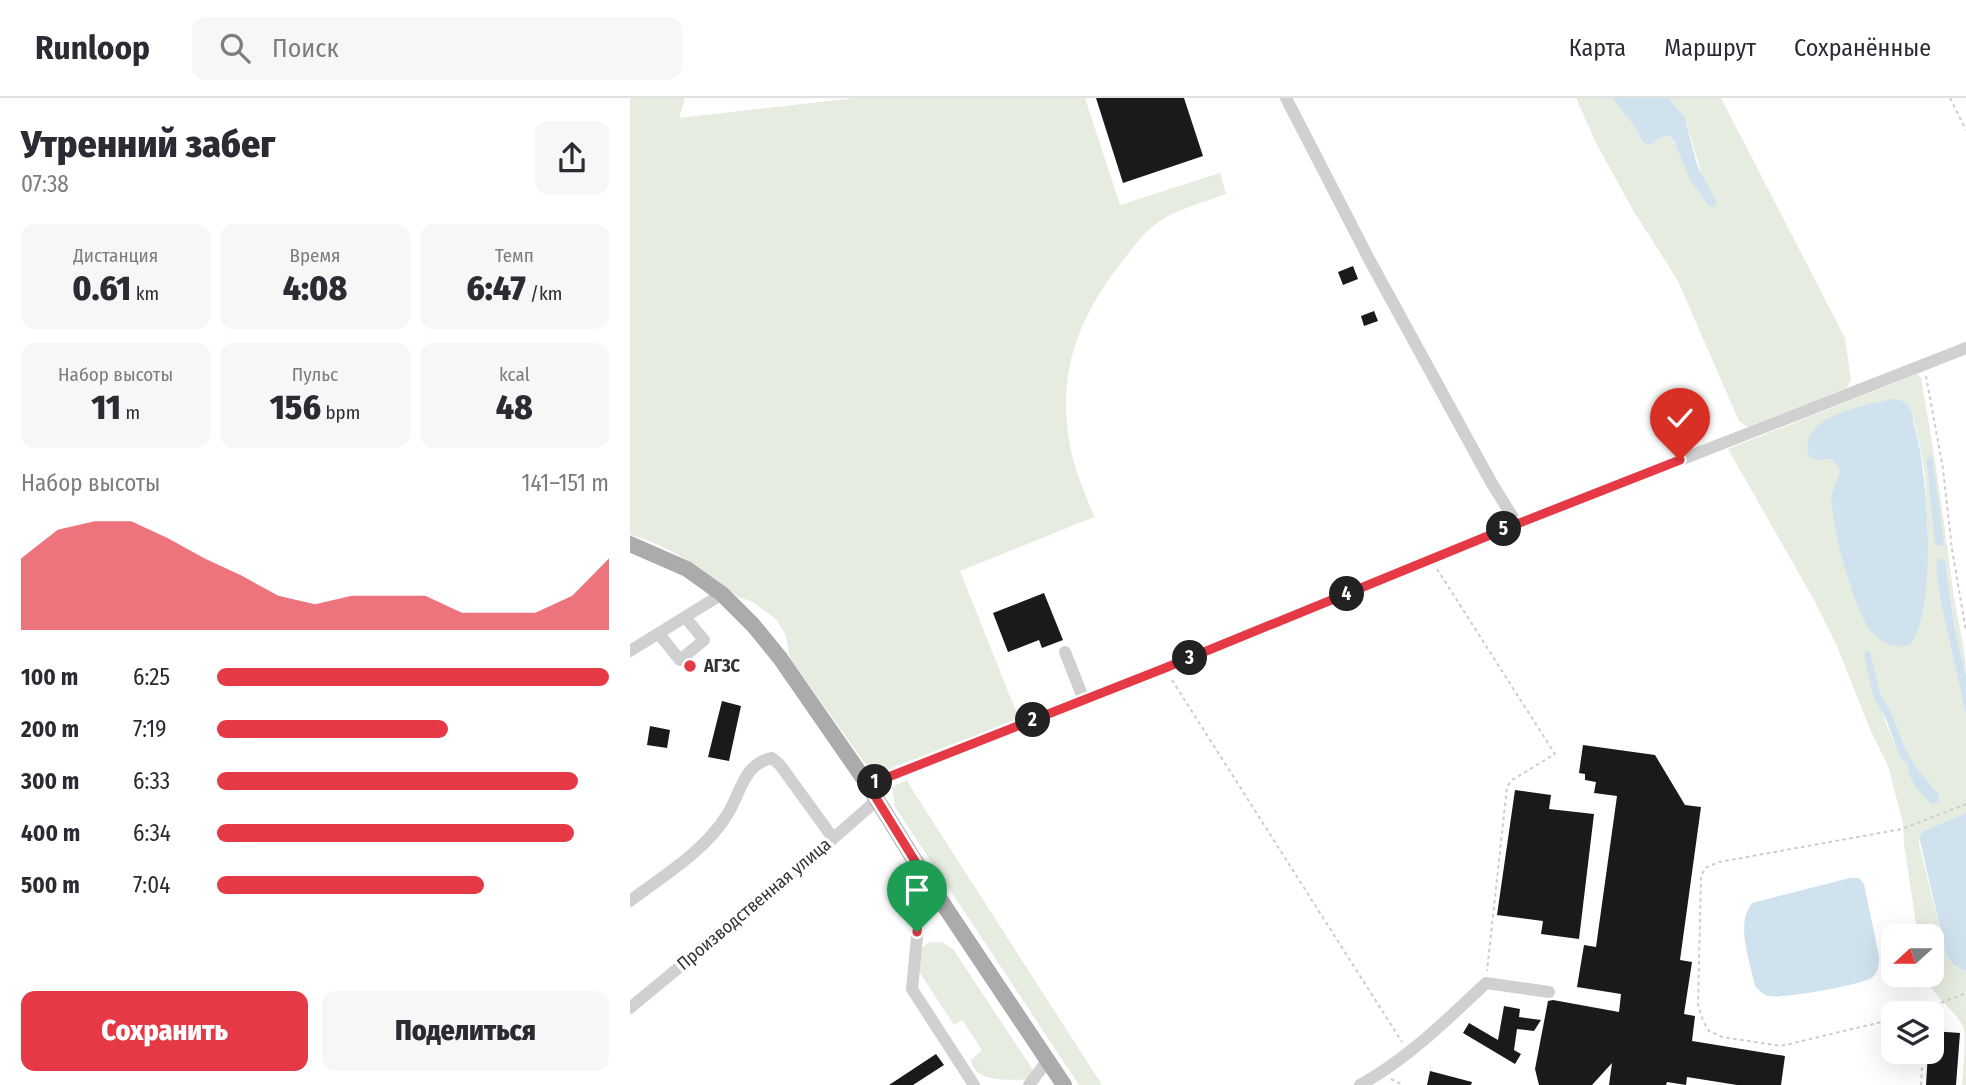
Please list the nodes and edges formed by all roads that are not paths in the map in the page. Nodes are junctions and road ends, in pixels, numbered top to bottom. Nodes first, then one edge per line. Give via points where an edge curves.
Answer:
1 (1286, 98) edge
2 (1966, 348) edge
3 (1517, 524) junction
4 (630, 544) edge
5 (722, 594) junction
6 (685, 617) junction
7 (659, 634) junction
8 (630, 651) edge
9 (1065, 652) dead end
10 (1084, 700) junction
11 (868, 785) junction
12 (877, 800) junction
13 (834, 838) junction
14 (923, 874) junction
15 (630, 901) edge
16 (1549, 992) dead end
17 (630, 1008) edge
18 (1047, 1061) junction
19 (974, 1085) edge
20 (1029, 1085) edge
21 (1064, 1085) edge
22 (1360, 1085) edge

1 - 3 street via 1370,261
2 - 3 street
3 - 10 street
4 - 5 main road via 687,569
5 - 6 street
5 - 11 main road via 780,658
6 - 7 street
6 - 7 street via 704,640 680,660
7 - 8 street
9 - 10 street
10 - 11 street
11 - 12 main road
12 - 13 street, Производственная улица
12 - 14 main road
13 - 15 street via 780,765 772,758 763,760 748,773 714,832
13 - 17 street, Производственная улица
14 - 18 main road
14 - 19 street via 912,989
16 - 22 street via 1486,983 1442,1025
18 - 20 street
18 - 21 main road

